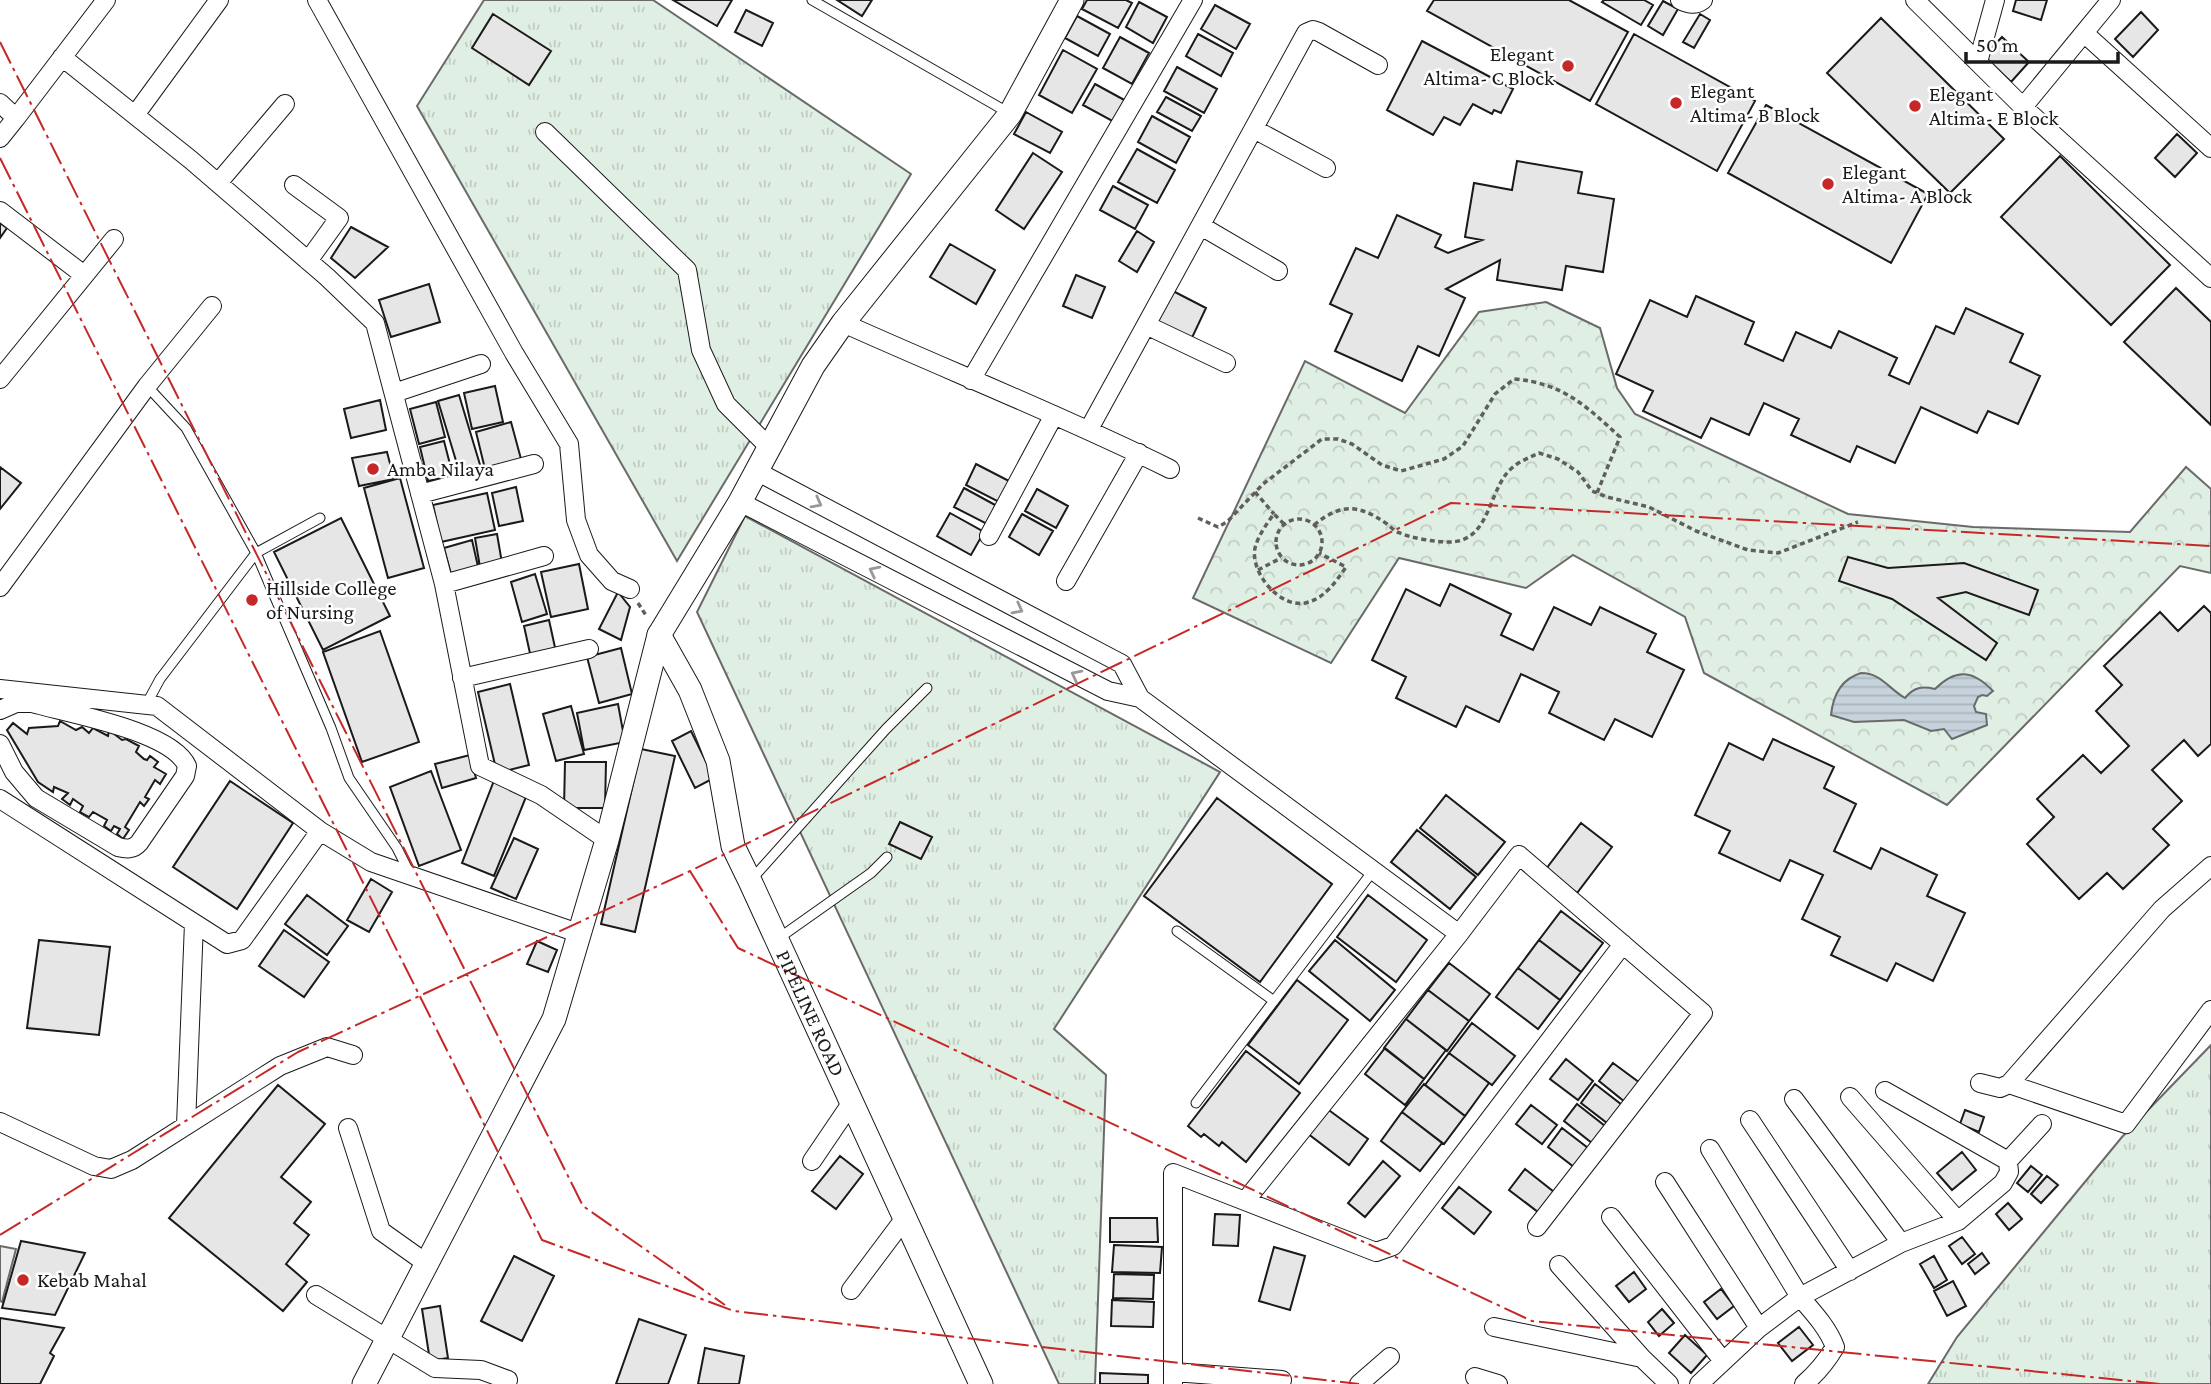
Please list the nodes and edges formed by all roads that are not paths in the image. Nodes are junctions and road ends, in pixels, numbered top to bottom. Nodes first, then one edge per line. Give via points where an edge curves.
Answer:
1 (106, 0) edge
2 (219, 0) edge
3 (317, 0) edge
4 (812, 0) edge
5 (1072, 0) edge
6 (1193, 0) edge
7 (1680, 0) edge
8 (1703, 0) edge
9 (1915, 0) edge
10 (1995, 0) edge
11 (2111, 0) edge
12 (2084, 33) junction
13 (62, 57) junction
14 (1978, 62) junction
15 (1378, 65) dead end
16 (0, 103) edge
17 (285, 104) dead end
18 (2023, 107) junction
19 (1010, 114) junction
20 (135, 115) junction
21 (16, 118) junction
22 (1254, 129) junction
23 (545, 132) dead end
24 (0, 138) edge
25 (2211, 148) edge
26 (1326, 168) dead end
27 (218, 183) junction
28 (294, 185) dead end
29 (0, 211) edge
30 (1201, 226) junction
31 (114, 239) dead end
32 (308, 261) junction
33 (1278, 271) dead end
34 (84, 275) junction
35 (2211, 278) edge
36 (212, 306) dead end
37 (843, 323) junction
38 (1146, 325) junction
39 (1226, 363) dead end
40 (481, 364) dead end
41 (0, 379) edge
42 (971, 380) junction
43 (147, 386) junction
44 (394, 393) junction
45 (1054, 415) junction
46 (1089, 429) junction
47 (769, 447) junction
48 (1139, 453) junction
49 (534, 464) dead end
50 (1170, 469) dead end
51 (756, 471) junction
52 (420, 494) junction
53 (740, 502) junction
54 (320, 518) dead end
55 (989, 536) dead end
56 (256, 554) junction
57 (544, 556) dead end
58 (1066, 581) dead end
59 (444, 584) junction
60 (0, 587) edge
61 (630, 589) road end
62 (659, 635) junction
63 (590, 649) dead end
64 (462, 678) junction
65 (0, 688) edge
66 (927, 688) dead end
67 (1140, 698) junction
68 (152, 705) junction
69 (0, 710) edge
70 (148, 734) junction
71 (2, 756) edge
72 (0, 799) edge
73 (320, 831) junction
74 (607, 840) junction
75 (887, 857) dead end
76 (2211, 866) edge
77 (1373, 871) junction
78 (412, 877) junction
79 (750, 881) junction
80 (194, 923) junction
81 (1177, 930) dead end
82 (578, 933) junction
83 (1459, 934) junction
84 (777, 939) junction
85 (1623, 944) junction
86 (1273, 1001) junction
87 (2211, 1010) edge
88 (354, 1055) dead end
89 (1980, 1083) dead end
90 (2008, 1084) junction
91 (1885, 1091) dead end
92 (1850, 1097) dead end
93 (1794, 1099) dead end
94 (852, 1102) junction
95 (1196, 1102) dead end
96 (1750, 1120) dead end
97 (0, 1122) edge
98 (2042, 1124) dead end
99 (186, 1125) junction
100 (348, 1128) dead end
101 (1710, 1149) dead end
102 (812, 1161) dead end
103 (2008, 1161) junction
104 (1665, 1182) dead end
105 (1246, 1200) junction
106 (1611, 1217) dead end
107 (905, 1218) junction
108 (1958, 1221) junction
109 (1536, 1227) dead end
110 (1902, 1243) junction
111 (426, 1263) junction
112 (1559, 1265) dead end
113 (1850, 1271) junction
114 (851, 1290) dead end
115 (316, 1295) dead end
116 (1800, 1297) junction
117 (1494, 1327) dead end
118 (1759, 1328) junction
119 (387, 1338) junction
120 (1390, 1357) dead end
121 (1642, 1358) junction
122 (1723, 1361) junction
123 (1475, 1377) dead end
124 (1172, 1378) edge
125 (1282, 1380) dead end
126 (510, 1383) edge
127 (363, 1384) edge
128 (981, 1384) edge
129 (1359, 1384) edge
130 (1498, 1384) edge
131 (1669, 1384) edge
132 (1699, 1384) edge
133 (1804, 1384) edge

1 - 13 street
2 - 20 street
3 - 61 street via 569,444 576,520 589,555 612,580
4 - 19 lane
5 - 19 street
6 - 42 street
7 - 8 street via 1698,4
9 - 14 street
10 - 14 street
11 - 12 street
12 - 18 street
12 - 25 street
13 - 20 street
13 - 21 street
14 - 18 street
15 - 22 street via 1319,32 1307,33
16 - 21 street
17 - 27 street
18 - 35 street
19 - 37 street
20 - 27 street
21 - 24 street
22 - 26 street
22 - 30 street
23 - 47 street via 687,270 701,349 726,404
27 - 32 street
28 - 32 street via 340,218
29 - 34 street
30 - 33 street
30 - 38 street
31 - 34 street
32 - 44 street via 375,323
34 - 41 street
36 - 43 street
37 - 42 street
37 - 47 street via 813,366
38 - 39 street
38 - 46 street
40 - 44 street
42 - 45 street
43 - 56 lane via 187,428
43 - 60 street
44 - 52 street
45 - 46 street
45 - 55 street
46 - 48 street
47 - 51 street
48 - 50 street
48 - 58 street
49 - 52 street
51 - 53 street
51 -> 67 street via 1122,664
52 - 59 street
53 - 62 street
67 -> 53 street via 1108,691
54 - 56 lane
56 - 68 lane via 160,679
56 - 78 lane via 349,778
57 - 59 street
59 - 64 street
62 - 74 street
62 - 79 street, PIPELINE ROAD via 690,690 718,761 733,846
63 - 64 street
64 - 74 street via 480,766 541,795
65 - 68 street
66 - 79 lane
67 - 77 street
68 - 70 street
68 - 73 street
69 - 70 street via 32,703
70 - 71 street via 187,766 185,776 131,849 118,847 36,798
72 - 80 street
73 - 78 street via 371,863
73 - 80 street via 242,940 226,944
74 - 82 street
75 - 84 lane
76 - 90 street via 2162,909
77 - 83 street
77 - 86 lane
78 - 82 street
79 - 84 street, PIPELINE ROAD
80 - 99 street
81 - 86 lane
82 - 111 street via 554,1019
83 - 85 street via 1519,855
83 - 105 street
84 - 94 street, PIPELINE ROAD
85 - 105 street via 1393,1246 1376,1252
85 - 109 street via 1703,1013
86 - 95 lane
87 - 90 street via 2126,1124
88 - 99 street via 327,1047 280,1066
89 - 90 street via 2000,1088
91 - 103 street
92 - 108 street
93 - 110 street
94 - 102 street
94 - 107 street, PIPELINE ROAD
96 - 113 street
97 - 99 street via 94,1166 111,1169
98 - 103 street
100 - 111 street via 381,1231
101 - 116 street
103 - 108 street via 2003,1183
104 - 118 street
105 - 124 street via 1173,1173
106 - 122 street
107 - 114 street
107 - 128 street, PIPELINE ROAD
108 - 110 street
110 - 113 street
111 - 119 street
112 - 121 street
113 - 116 street
115 - 119 street
116 - 118 street
116 - 133 street via 1835,1347
117 - 121 street
118 - 122 street
119 - 126 street via 435,1368 481,1370
119 - 127 street
120 - 129 street
121 - 131 street
122 - 132 street
123 - 130 street
124 - 125 street

